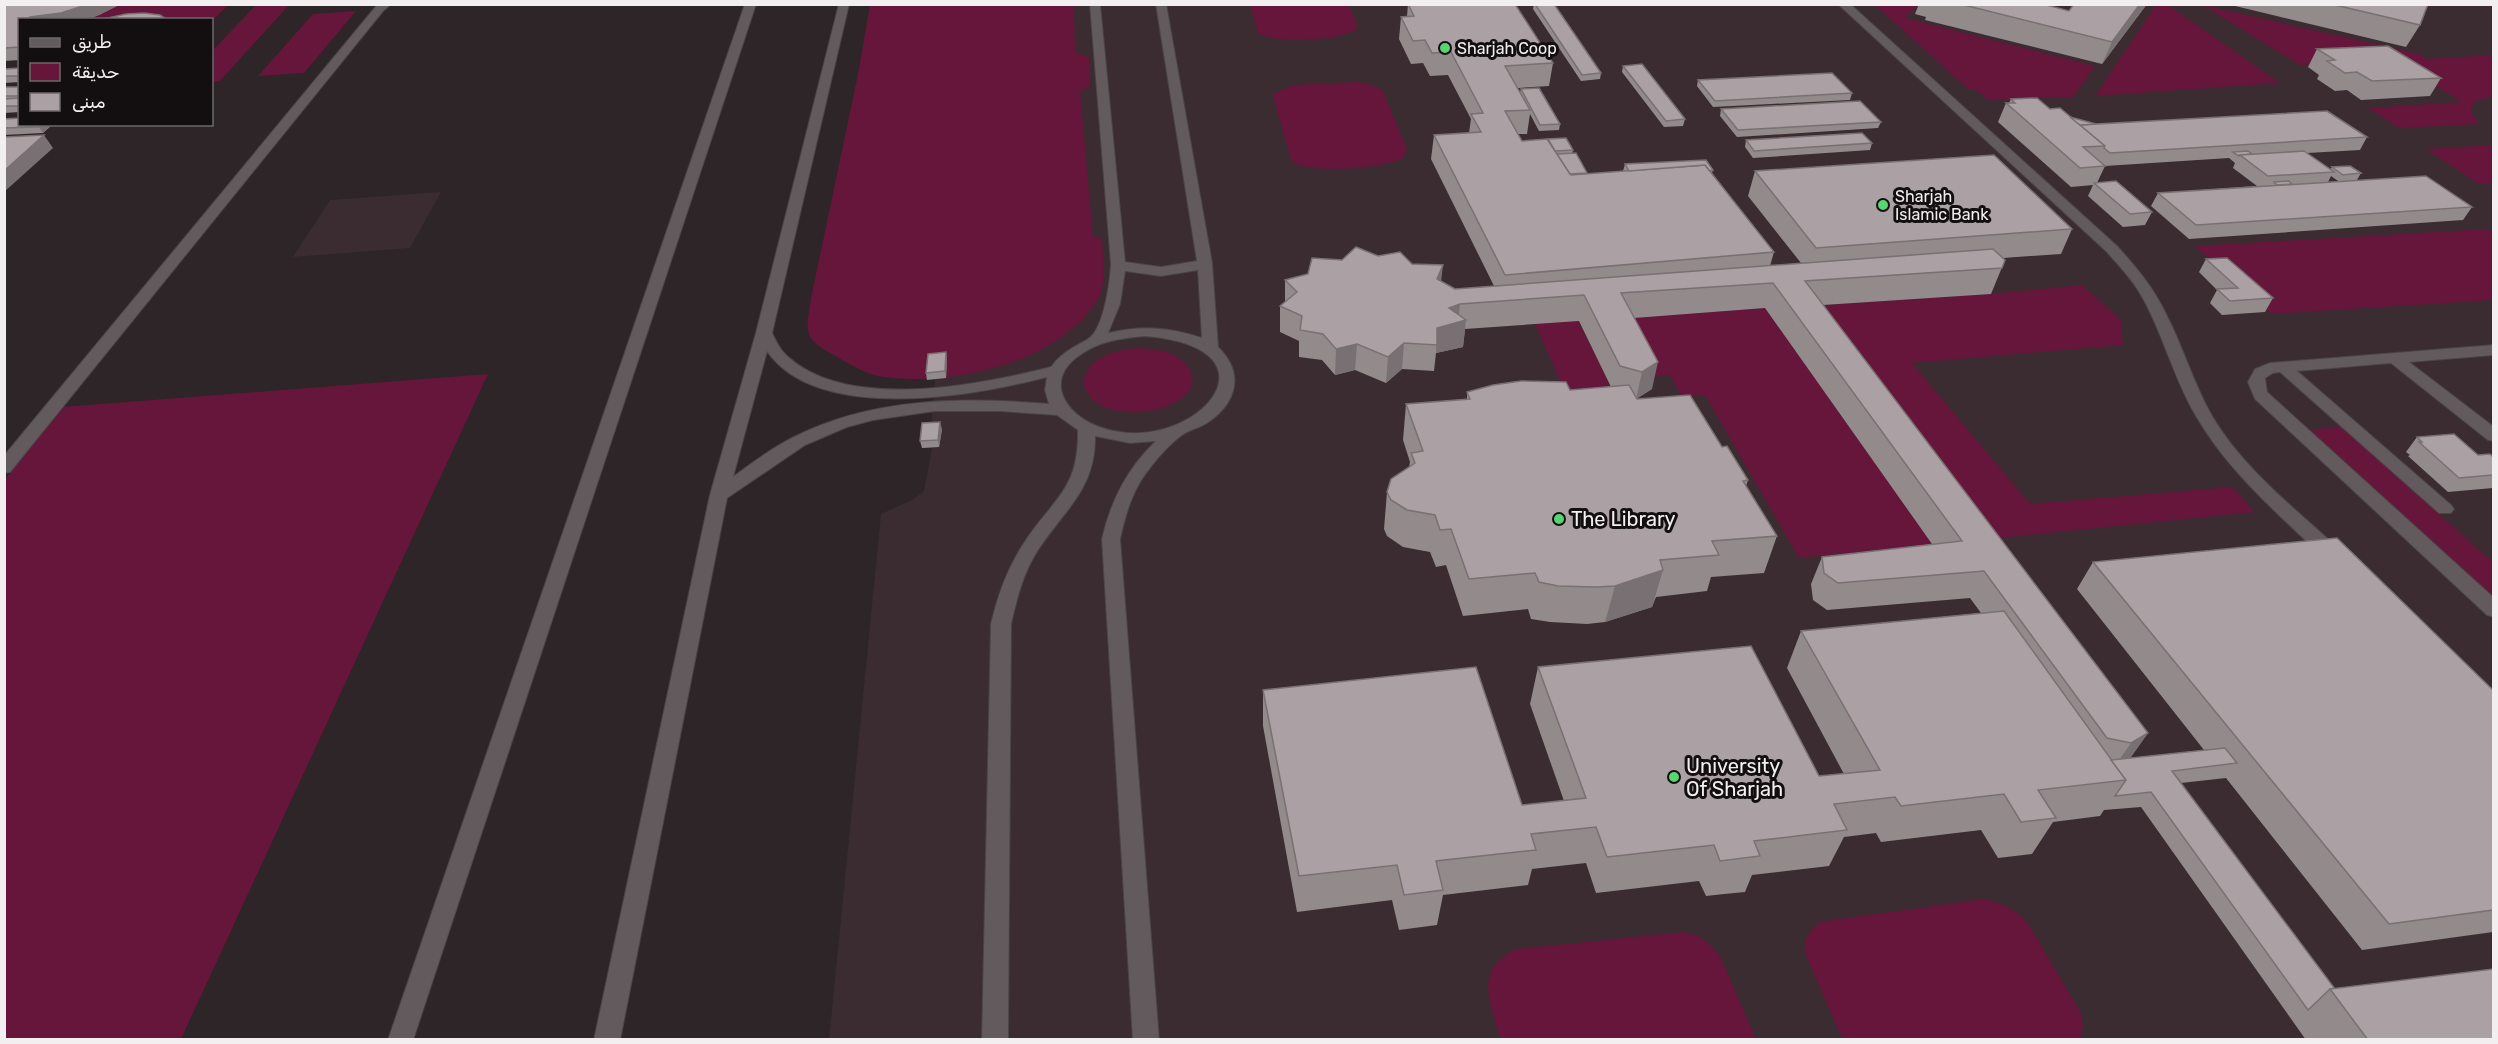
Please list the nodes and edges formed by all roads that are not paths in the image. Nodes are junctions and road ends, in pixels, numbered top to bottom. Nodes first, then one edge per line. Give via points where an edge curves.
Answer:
1 (751, 4) edge
2 (1095, 4) edge
3 (1161, 4) edge
4 (1843, 4) edge
5 (381, 6) edge
6 (840, 7) edge
7 (1205, 263) junction
8 (1118, 264) junction
9 (764, 333) junction
10 (1096, 340) junction
11 (1210, 349) junction
12 (2493, 350) edge
13 (2395, 358) junction
14 (2284, 367) junction
15 (1057, 370) junction
16 (968, 388) junction
17 (851, 390) junction
18 (966, 405) junction
19 (1061, 410) junction
20 (847, 421) junction
21 (1086, 428) junction
22 (1178, 430) junction
23 (2493, 436) edge
24 (4, 468) edge
25 (719, 495) junction
26 (2445, 510) dead end
27 (2343, 564) edge
28 (2493, 610) edge
29 (400, 1040) edge
30 (608, 1040) edge
31 (995, 1040) edge
32 (1146, 1040) edge

1 - 29 street
2 - 8 street
3 - 7 street
4 - 27 street via 2112,249 2151,298 2192,394 2220,441
5 - 24 street
6 - 9 street
7 - 8 street via 1159,272
7 - 11 street
8 - 10 street via 1112,314
9 - 17 street via 782,359 799,372
9 - 25 street
10 - 11 street via 1120,333 1153,332 1192,339
10 - 15 street via 1072,352
11 - 22 street via 1222,362 1226,392 1200,420
12 - 13 street
13 - 14 street
13 - 23 street
14 - 26 street
14 - 28 street via 2260,372 2255,378 2261,395
15 - 16 street
15 - 19 street via 1054,397
16 - 17 street via 885,394
16 - 18 street
17 - 20 street
18 - 19 street
18 - 20 street via 902,410
19 - 21 street
20 - 25 street via 785,448
21 - 22 street via 1115,436 1147,437
21 - 31 street via 1085,468 1076,490 1020,564 1001,624
22 - 32 street via 1132,478 1118,506 1111,539
25 - 30 street

